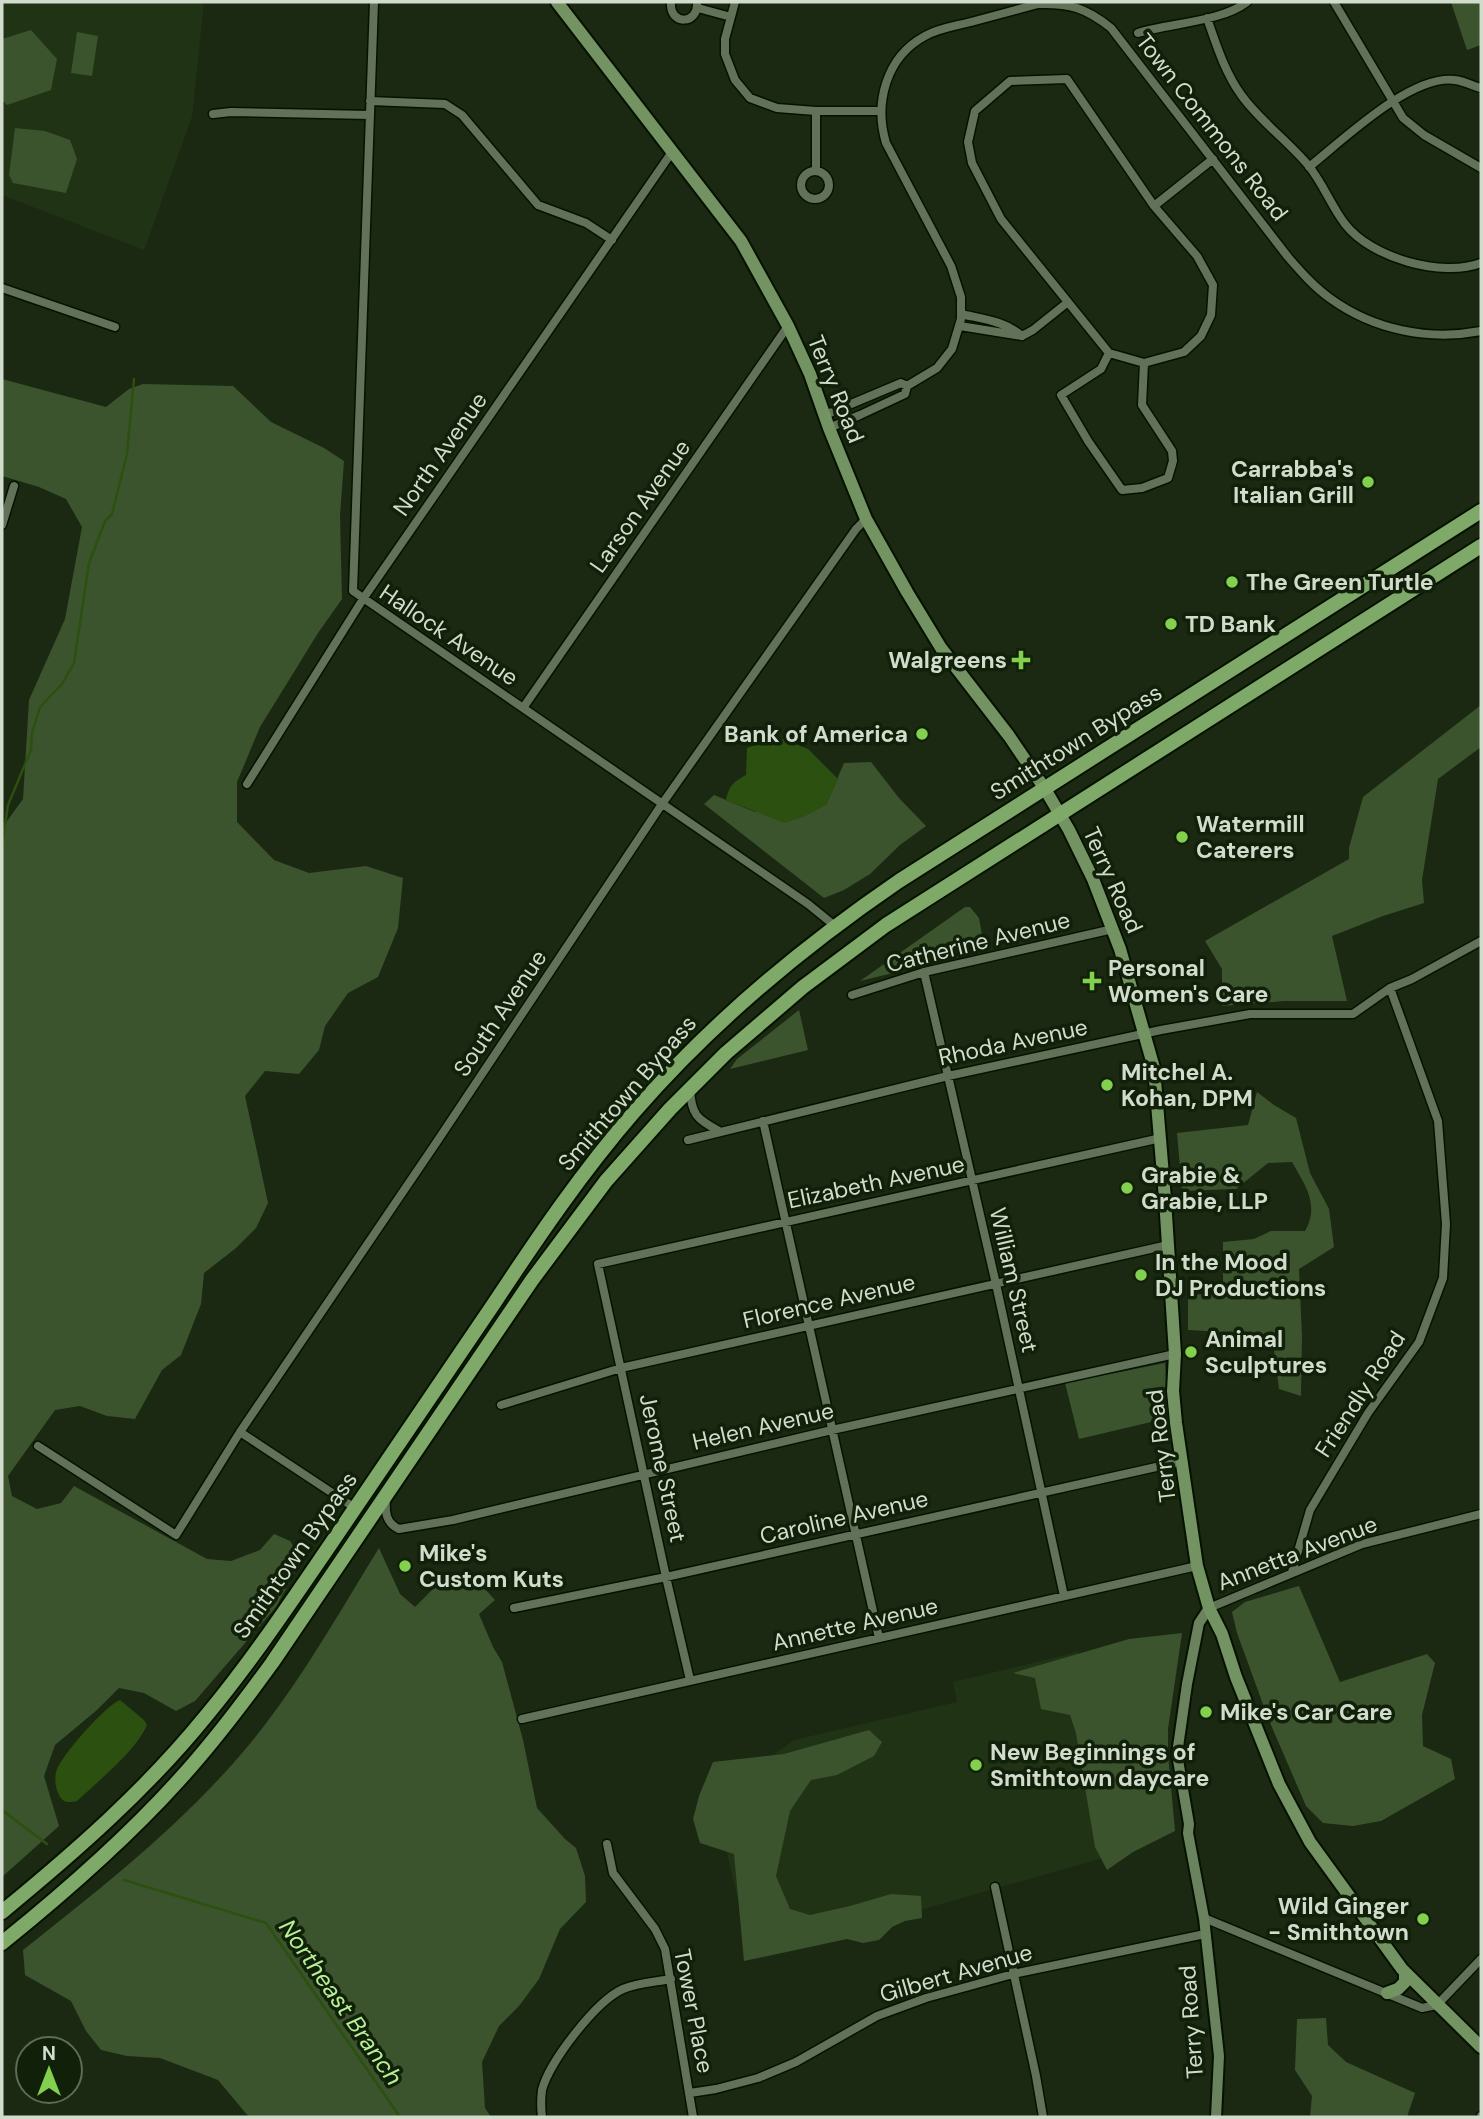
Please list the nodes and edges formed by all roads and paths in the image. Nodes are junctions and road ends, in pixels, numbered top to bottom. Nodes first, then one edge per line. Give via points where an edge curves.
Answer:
1 (374, 2) edge
2 (557, 2) edge
3 (670, 2) edge
4 (735, 2) edge
5 (1247, 2) edge
6 (1334, 2) edge
7 (697, 5) edge
8 (731, 17) junction
9 (1207, 18) junction
10 (1138, 33) dead end
11 (1481, 88) edge
12 (1393, 100) junction
13 (370, 102) junction
14 (816, 111) junction
15 (881, 111) junction
16 (212, 114) dead end
17 (369, 115) junction
18 (672, 152) junction
19 (1213, 159) junction
20 (1309, 167) junction
21 (1481, 168) edge
22 (816, 171) dead end
23 (1154, 206) junction
24 (612, 240) junction
25 (1481, 263) edge
26 (2, 288) edge
27 (1068, 302) junction
28 (961, 314) junction
29 (788, 326) junction
30 (115, 327) dead end
31 (960, 327) junction
32 (1481, 331) edge
33 (1022, 335) junction
34 (1109, 353) junction
35 (1144, 363) junction
36 (906, 386) junction
37 (827, 421) junction
38 (14, 486) dead end
39 (1481, 511) edge
40 (866, 519) junction
41 (2, 525) edge
42 (1481, 545) edge
43 (363, 599) junction
44 (523, 708) junction
45 (247, 783) dead end
46 (1045, 789) junction
47 (662, 804) junction
48 (1060, 814) junction
49 (835, 926) junction
50 (1113, 929) junction
51 (1481, 941) edge
52 (924, 972) junction
53 (1390, 988) junction
54 (852, 995) dead end
55 (1145, 1033) junction
56 (948, 1076) junction
57 (690, 1088) junction
58 (763, 1121) junction
59 (719, 1131) junction
60 (1161, 1138) junction
61 (688, 1140) dead end
62 (971, 1181) junction
63 (785, 1222) junction
64 (1168, 1245) junction
65 (598, 1264) joint
66 (996, 1284) junction
67 (808, 1326) junction
68 (1175, 1354) junction
69 (621, 1368) junction
70 (1018, 1389) junction
71 (501, 1405) dead end
72 (832, 1430) junction
73 (240, 1432) junction
74 (38, 1446) dead end
75 (1183, 1461) junction
76 (644, 1474) junction
77 (1042, 1492) junction
78 (386, 1496) junction
79 (355, 1508) junction
80 (1481, 1514) edge
81 (855, 1534) junction
82 (1197, 1566) junction
83 (1292, 1572) junction
84 (666, 1577) junction
85 (1064, 1596) junction
86 (513, 1608) dead end
87 (1209, 1608) junction
88 (878, 1639) junction
89 (690, 1680) junction
90 (522, 1719) dead end
91 (607, 1844) dead end
92 (995, 1887) dead end
93 (2, 1912) edge
94 (1204, 1918) junction
95 (1205, 1934) junction
96 (2, 1943) edge
97 (1481, 1959) edge
98 (1405, 1972) junction
99 (1013, 1974) junction
100 (671, 1979) junction
101 (1387, 1993) junction
102 (1437, 2005) junction
103 (1481, 2047) edge
104 (690, 2093) junction
105 (542, 2117) edge
106 (693, 2117) edge
107 (1043, 2117) edge
108 (1216, 2117) edge

1 - 13 street, Hallock Avenue
2 - 18 main road, Terry Road
3 - 7 street via 670,11 682,20 695,15
4 - 8 street
5 - 9 street
6 - 12 street
7 - 8 street
8 - 14 street via 726,54 735,80 750,98 777,108
9 - 10 street
9 - 20 street via 1242,96
11 - 12 street via 1455,80 1427,82
12 - 20 street
12 - 21 street via 1404,118 1424,135
13 - 17 street, Hallock Avenue
13 - 24 street via 445,104 462,115 538,205 586,223
14 - 15 street
14 - 22 street
15 - 19 street, Town Commons Road via 884,88 895,63 924,36 1038,4 1066,5 1090,12 1111,28
15 - 28 street, Town Commons Road via 886,143 959,285
16 - 17 street
17 - 43 street, Hallock Avenue via 353,591
18 - 24 street, North Avenue
18 - 29 main road, Terry Road via 741,241
19 - 23 street
19 - 32 street, Town Commons Road via 1288,257 1329,298 1395,329 1437,335
20 - 25 street via 1346,226 1371,246 1402,261 1432,266 1463,269
23 - 27 street via 1067,79 1010,81 975,111 968,142 972,163 1002,219
23 - 35 street via 1198,256 1213,285 1211,314 1201,336 1184,352
24 - 43 street, North Avenue
26 - 30 street
27 - 33 street
27 - 34 street
28 - 31 street, Town Commons Road
28 - 33 street via 1013,327
29 - 37 main road, Terry Road
29 - 44 street, Larson Avenue
31 - 33 street
31 - 36 street, Town Commons Road via 941,363
34 - 35 street
34 - 35 street via 1101,369 1061,395 1122,490 1168,478 1173,461 1172,451 1142,405
36 - 37 street, Town Commons Road via 901,383
36 - 37 street, Town Commons Road via 905,394 860,415
37 - 40 main road, Terry Road
38 - 41 street
39 - 46 highway, Smithtown Bypass
40 - 46 main road, Terry Road via 941,648
40 - 47 street, South Avenue
42 - 48 highway, Smithtown Bypass
43 - 44 street, Hallock Avenue
43 - 45 street, North Avenue
44 - 47 street, Hallock Avenue
46 - 48 main road, Terry Road
46 - 49 highway, Smithtown Bypass
47 - 49 street, Hallock Avenue
47 - 73 street, South Avenue
48 - 50 main road, Terry Road
48 - 57 highway, Smithtown Bypass via 844,955 783,1003
49 - 79 highway, Smithtown Bypass via 723,1019 613,1137 555,1213
50 - 52 street, Catherine Avenue
50 - 55 main road, Terry Road
51 - 53 street, Rhoda Avenue
52 - 54 street, Catherine Avenue
52 - 56 street, William Street
53 - 55 street, Rhoda Avenue via 1353,1013 1250,1013
53 - 83 street, Friendly Road via 1438,1121 1446,1224 1443,1278 1419,1342 1367,1413 1310,1510
55 - 56 street, Rhoda Avenue
55 - 60 main road, Terry Road via 1154,1068
56 - 58 street, Rhoda Avenue
56 - 62 street, William Street
57 - 59 street via 695,1113
57 - 78 highway, Smithtown Bypass via 566,1231
58 - 59 street, Rhoda Avenue
58 - 63 street
59 - 61 street, Rhoda Avenue
60 - 62 street, Elizabeth Avenue
60 - 64 main road, Terry Road
62 - 63 street, Elizabeth Avenue
62 - 66 street, William Street
63 - 65 street, Elizabeth Avenue
63 - 67 street
64 - 66 street, Florence Avenue
64 - 68 main road, Terry Road
65 - 69 street, Jerome Street
66 - 67 street, Florence Avenue
66 - 70 street, William Street
67 - 69 street, Florence Avenue
67 - 72 street
68 - 70 street, Helen Avenue
68 - 75 main road, Terry Road via 1173,1391
69 - 71 street, Florence Avenue
69 - 76 street, Jerome Street
70 - 72 street, Helen Avenue
70 - 77 street, William Street
72 - 76 street, Helen Avenue
72 - 81 street
73 - 74 street, South Avenue via 176,1535
73 - 79 street
75 - 77 street, Caroline Avenue
75 - 82 main road, Terry Road
76 - 78 street, Helen Avenue via 402,1530 387,1518
76 - 84 street, Jerome Street
77 - 81 street, Caroline Avenue
77 - 85 street, William Street
78 - 96 highway, Smithtown Bypass via 265,1673 195,1762 104,1856
79 - 93 highway, Smithtown Bypass via 260,1646 188,1737 118,1812
80 - 83 street, Annetta Avenue via 1362,1544
81 - 84 street, Caroline Avenue
81 - 88 street
82 - 85 street, Annette Avenue
82 - 87 main road, Terry Road
83 - 87 street, Annetta Avenue
84 - 86 street, Caroline Avenue
84 - 89 street, Jerome Street
85 - 88 street, Annette Avenue
87 - 94 street, Terry Road via 1199,1623 1177,1754
87 - 98 main road via 1279,1784 1310,1842
88 - 89 street, Annette Avenue
89 - 90 street, Annette Avenue
91 - 100 street, Tower Place via 613,1872 665,1949
92 - 99 street
94 - 95 street, Terry Road
94 - 101 street
95 - 99 street, Gilbert Avenue
95 - 108 street, Terry Road via 1219,2056
97 - 102 street
98 - 101 main road via 1405,1982
98 - 102 main road
99 - 104 street, Gilbert Avenue via 877,2016 758,2078
99 - 107 street
100 - 104 street, Tower Place
100 - 105 street via 623,1989 604,2001 551,2070 542,2091
101 - 102 street via 1422,2008
102 - 103 main road
104 - 106 street, Tower Place

